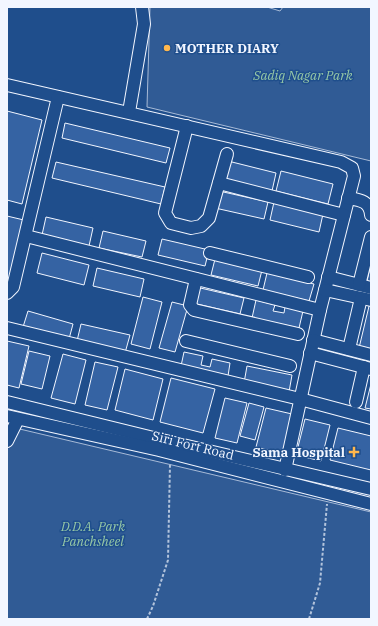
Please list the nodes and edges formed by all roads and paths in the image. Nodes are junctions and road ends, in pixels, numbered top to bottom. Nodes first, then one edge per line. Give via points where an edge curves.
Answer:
1 (142, 7) edge
2 (7, 85) edge
3 (58, 96) junction
4 (129, 112) junction
5 (187, 126) junction
6 (227, 154) dead end
7 (219, 183) junction
8 (348, 198) junction
9 (344, 215) junction
10 (371, 215) edge
11 (26, 236) junction
12 (371, 237) edge
13 (210, 253) dead end
14 (308, 277) dead end
15 (328, 277) junction
16 (196, 279) junction
17 (365, 287) edge
18 (324, 290) junction
19 (7, 293) edge
20 (366, 299) edge
21 (320, 310) junction
22 (7, 328) edge
23 (298, 334) dead end
24 (313, 340) junction
25 (186, 341) dead end
26 (349, 349) junction
27 (310, 353) junction
28 (371, 355) edge
29 (290, 366) dead end
30 (368, 368) edge
31 (300, 399) junction
32 (7, 402) edge
33 (356, 402) dead end
34 (12, 418) edge
35 (371, 418) edge
36 (7, 441) edge
37 (171, 464) dead end
38 (285, 470) junction
39 (371, 489) edge
40 (328, 502) dead end
41 (371, 504) edge
42 (147, 619) edge
43 (309, 619) edge

1 - 4 street via 144,24
2 - 3 street
3 - 4 street
3 - 11 street
4 - 5 street
5 - 7 street via 165,213 167,218 171,223 191,228 201,226 209,218
5 - 8 street via 341,162 352,168 354,176
6 - 7 street
7 - 9 street
8 - 9 street
8 - 10 street via 364,201
9 - 15 street
11 - 16 street
11 - 19 street via 13,287
12 - 17 street
13 - 14 street
15 - 17 street
15 - 18 street
16 - 21 street
16 - 23 street via 190,305 194,310
18 - 20 street
18 - 21 street
20 - 26 street
21 - 24 street
22 - 31 street
24 - 26 street
24 - 27 street
25 - 29 street
26 - 28 street
27 - 30 street
27 - 31 street
30 - 33 street
31 - 35 street
31 - 38 street
32 - 38 street, Siri Fort Road
34 - 36 street
34 - 41 street, Siri Fort Road via 160,450
37 - 42 path via 168,560
38 - 39 street, Siri Fort Road
40 - 43 path via 320,583

